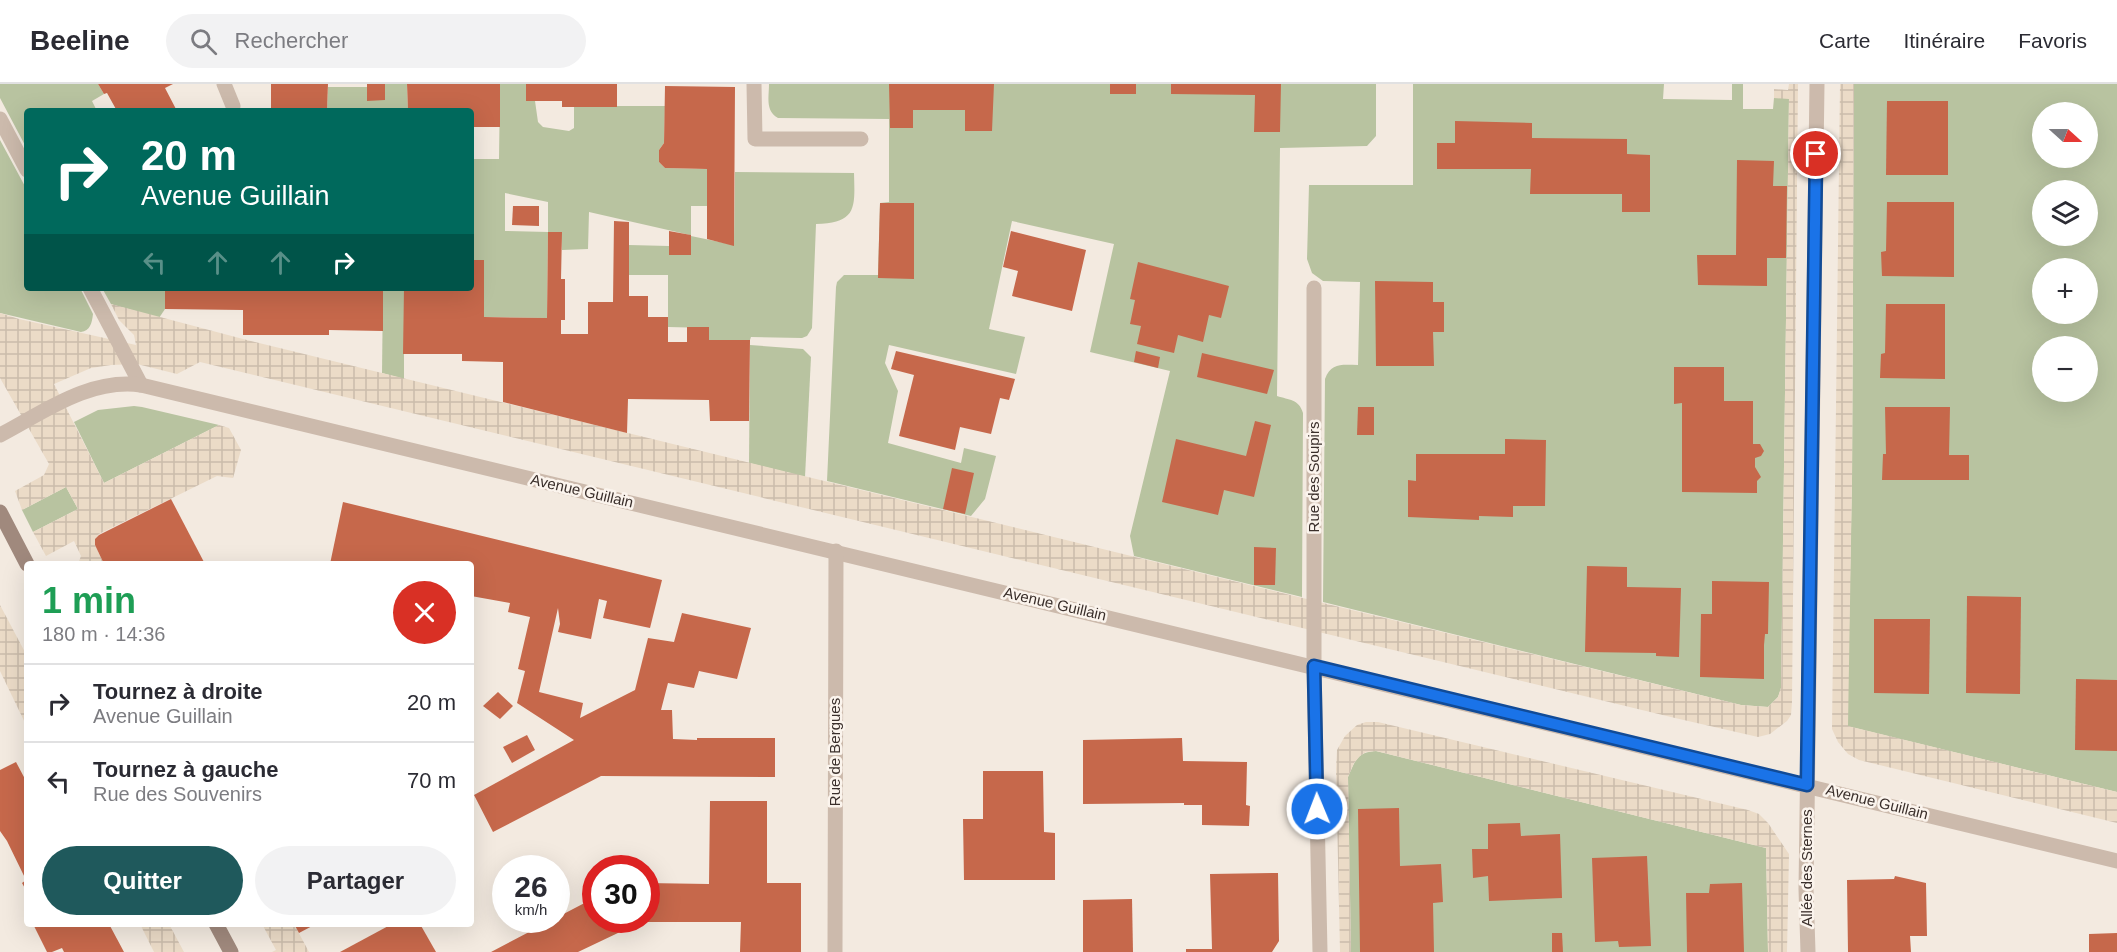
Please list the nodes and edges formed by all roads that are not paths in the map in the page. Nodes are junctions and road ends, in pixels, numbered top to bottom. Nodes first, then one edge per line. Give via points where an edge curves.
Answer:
1 (224, 84) edge
2 (754, 84) edge
3 (1817, 84) edge
4 (234, 106) dead end
5 (0, 119) edge
6 (861, 140) dead end
7 (24, 164) edge
8 (1314, 288) dead end
9 (92, 291) edge
10 (141, 385) junction
11 (0, 435) edge
12 (0, 512) edge
13 (836, 551) junction
14 (25, 561) edge
15 (1314, 666) junction
16 (1807, 785) junction
17 (2117, 861) edge
18 (218, 927) edge
19 (231, 952) edge
20 (835, 952) edge
21 (1320, 952) edge
22 (1808, 952) edge

1 - 4 street
2 - 6 street via 755,139
3 - 16 street, Allée des Sternes
5 - 7 street
8 - 15 street, Rue des Soupirs
9 - 10 street
10 - 11 street, Avenue Guillain via 117,383 94,387
10 - 13 street, Avenue Guillain
12 - 14 street
13 - 15 street, Avenue Guillain
13 - 20 street, Rue de Bergues
15 - 16 street, Avenue Guillain
15 - 21 street, Rue des Soupirs
16 - 17 street, Avenue Guillain
16 - 22 street, Allée des Sternes
18 - 19 street

